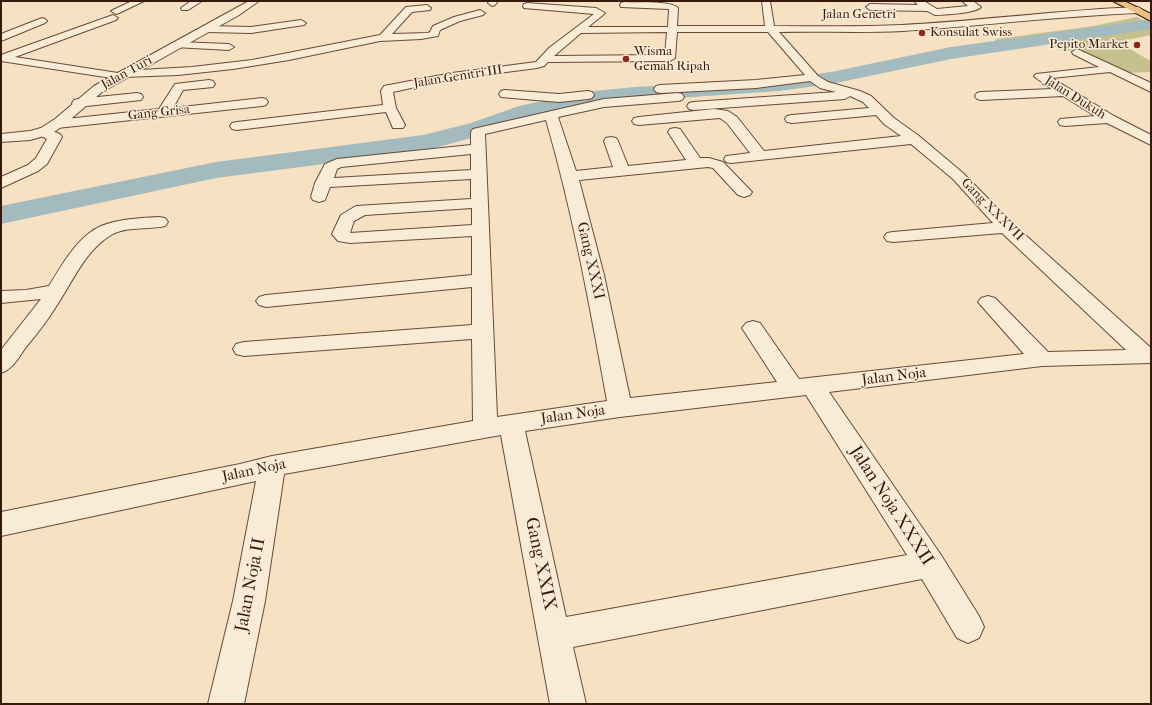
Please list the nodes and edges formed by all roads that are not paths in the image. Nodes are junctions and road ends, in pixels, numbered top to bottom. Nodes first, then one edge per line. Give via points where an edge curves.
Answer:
1 (140, 1) edge
2 (198, 1) edge
3 (255, 1) edge
4 (766, 1) edge
5 (918, 1) edge
6 (966, 1) edge
7 (1117, 1) edge
8 (1126, 1) edge
9 (624, 5) dead end
10 (527, 6) dead end
11 (869, 7) edge
12 (185, 8) dead end
13 (427, 8) dead end
14 (929, 8) junction
15 (983, 10) junction
16 (480, 13) dead end
17 (1144, 14) edge
18 (1008, 20) junction
19 (42, 21) dead end
20 (301, 23) dead end
21 (961, 24) junction
22 (930, 26) junction
23 (901, 28) junction
24 (207, 29) junction
25 (770, 29) junction
26 (580, 30) junction
27 (671, 30) junction
28 (980, 31) dead end
29 (950, 34) dead end
30 (1, 38) edge
31 (382, 38) junction
32 (922, 38) dead end
33 (178, 45) junction
34 (229, 47) dead end
35 (553, 50) junction
36 (603, 50) dead end
37 (1077, 52) dead end
38 (2, 58) edge
39 (544, 59) junction
40 (1112, 69) junction
41 (121, 75) junction
42 (817, 80) junction
43 (218, 83) dead end
44 (1151, 88) edge
45 (1064, 92) junction
46 (505, 94) dead end
47 (856, 94) junction
48 (981, 96) dead end
49 (137, 97) dead end
50 (678, 97) dead end
51 (262, 102) dead end
52 (78, 103) junction
53 (693, 106) dead end
54 (390, 108) junction
55 (878, 110) junction
56 (163, 113) junction
57 (551, 115) junction
58 (1109, 119) junction
59 (639, 121) dead end
60 (1065, 122) dead end
61 (398, 125) dead end
62 (236, 126) dead end
63 (51, 128) junction
64 (802, 130) junction
65 (675, 132) dead end
66 (1, 138) edge
67 (914, 139) junction
68 (610, 141) dead end
69 (1151, 141) edge
70 (479, 150) junction
71 (760, 156) junction
72 (730, 159) dead end
73 (42, 161) junction
74 (696, 162) junction
75 (1, 166) edge
76 (622, 171) junction
77 (480, 174) junction
78 (570, 176) junction
79 (1, 183) edge
80 (744, 192) dead end
81 (480, 203) junction
82 (159, 222) dead end
83 (1006, 227) junction
84 (481, 230) junction
85 (894, 236) dead end
86 (482, 280) junction
87 (56, 291) junction
88 (1, 297) edge
89 (266, 301) dead end
90 (988, 302) dead end
91 (753, 328) dead end
92 (483, 331) junction
93 (244, 349) dead end
94 (1148, 356) edge
95 (1042, 359) junction
96 (1, 365) edge
97 (803, 388) junction
98 (620, 408) junction
99 (498, 426) junction
100 (272, 466) junction
101 (1, 524) edge
102 (930, 564) junction
103 (968, 627) dead end
104 (554, 635) junction
105 (226, 704) edge
106 (568, 704) edge

1 - 38 street via 115,15
2 - 12 street
3 - 24 street, Jalan Turi
4 - 25 street
5 - 14 street
6 - 15 street
7 - 17 highway
8 - 17 highway
9 - 27 street via 673,8
10 - 26 street, Jalan Genitri III via 600,12
11 - 14 street
13 - 31 street via 409,9
14 - 15 street via 934,12
15 - 18 street
16 - 31 street via 444,23 436,28 434,34 426,37
17 - 18 street, Jalan Genetri via 1084,12
18 - 21 street, Jalan Genetri
19 - 30 street
20 - 24 street via 252,30
21 - 22 street, Jalan Genetri
21 - 28 street
22 - 23 street, Jalan Genetri
22 - 29 street
23 - 25 street, Jalan Genetri
23 - 32 street
24 - 33 street, Jalan Turi
25 - 27 street, Jalan Genetri
25 - 42 street
26 - 27 street, Jalan Genetri
26 - 35 street, Jalan Genitri III
27 - 39 street, Jalan Genitri III via 670,57 666,64
31 - 41 street via 288,58 234,66
33 - 34 street
33 - 41 street, Jalan Turi
35 - 36 street
35 - 39 street, Jalan Genitri III
37 - 40 street
38 - 41 street
39 - 54 street, Jalan Genitri III via 540,64 530,67 453,72 388,89
40 - 44 street
40 - 45 street, Jalan Dukuh via 1040,76
41 - 52 street, Jalan Turi
42 - 46 street via 645,90 574,97
42 - 47 street, Gang XXXVII
43 - 56 street via 178,87
45 - 48 street
45 - 58 street, Jalan Dukuh
47 - 53 street
47 - 55 street, Gang XXXVII via 867,99
49 - 52 street
50 - 57 street via 604,103
51 - 56 street, Gang Grisa
52 - 63 street, Jalan Turi
54 - 61 street, Jalan Genitri III
54 - 62 street
55 - 64 street
55 - 67 street, Gang XXXVII
56 - 63 street, Gang Grisa
57 - 70 street, Gang XXIX via 478,132
57 - 78 street, Gang XXXI
58 - 60 street
58 - 69 street, Jalan Dukuh
59 - 71 street via 723,114 732,120
63 - 66 street via 26,136
63 - 73 street via 55,137
64 - 67 street
64 - 71 street
65 - 74 street
67 - 83 street, Gang XXXVII via 958,176
68 - 76 street
70 - 77 street, Gang XXIX
70 - 77 street via 337,163 330,167 321,190
71 - 72 street
73 - 75 street
73 - 79 street
74 - 76 street
74 - 80 street via 718,165
76 - 78 street
77 - 81 street, Gang XXIX
78 - 98 street, Gang XXXI via 594,275
81 - 84 street, Gang XXIX
81 - 84 street via 362,210 346,219 341,234 350,238
82 - 87 street via 106,230 74,262
83 - 85 street
83 - 94 street, Gang XXXVII
84 - 86 street, Gang XXIX
86 - 89 street
86 - 92 street, Gang XXIX
87 - 88 street
87 - 96 street
90 - 95 street
91 - 97 street, Jalan Noja XXXII via 767,348
92 - 93 street
92 - 99 street, Gang XXIX
94 - 95 street, Jalan Noja
95 - 97 street, Jalan Noja
97 - 98 street, Jalan Noja
97 - 102 street, Jalan Noja XXXII
98 - 99 street, Jalan Noja
99 - 100 street, Jalan Noja
99 - 104 street, Gang XXIX
100 - 101 street, Jalan Noja
100 - 105 street, Jalan Noja II via 249,601
102 - 103 street, Jalan Noja XXXII
102 - 104 street
104 - 106 street, Gang XXIX

